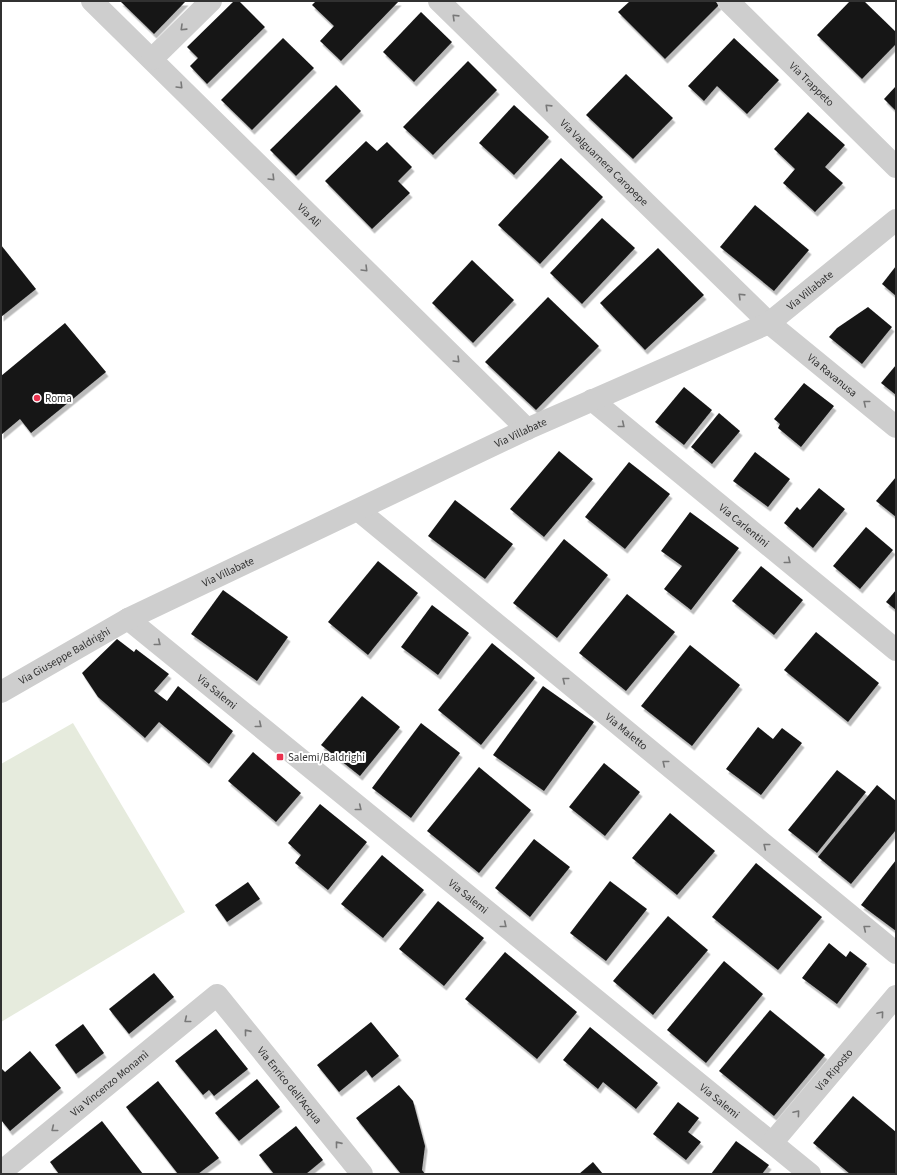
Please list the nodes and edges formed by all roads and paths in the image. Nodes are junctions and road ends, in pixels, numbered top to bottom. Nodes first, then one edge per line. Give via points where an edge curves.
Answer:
1 (92, 1) edge
2 (211, 1) edge
3 (439, 1) edge
4 (728, 1) edge
5 (152, 59) junction
6 (896, 167) edge
7 (896, 220) edge
8 (769, 324) junction
9 (592, 400) junction
10 (896, 427) edge
11 (527, 429) junction
12 (358, 510) junction
13 (128, 619) junction
14 (896, 650) edge
15 (1, 692) edge
16 (896, 953) edge
17 (217, 996) joint
18 (896, 996) edge
19 (772, 1143) junction
20 (1, 1172) edge
21 (362, 1174) edge
22 (810, 1174) edge

1 - 5 street, Via Alì
2 -> 5 street
8 -> 3 street, Via Valguarnera Caropepe
4 - 6 street, Via Trappeto
5 -> 11 street, Via Alì
7 - 8 street, Via Villabate
8 - 9 street, Via Villabate
10 -> 8 street, Via Ravanusa
9 - 11 street, Via Villabate
9 -> 14 street, Via Carlentini
11 - 12 street, Via Villabate
12 - 13 street, Via Villabate
16 -> 12 street, Via Maletto
13 - 15 street, Via Giuseppe Baldrighi
13 -> 19 street, Via Salemi
17 -> 20 street, Via Vincenzo Monamì
21 -> 17 street, Via Enrico dell'Acqua
19 -> 18 street, Via Riposto
19 - 22 street, Via Salemi

